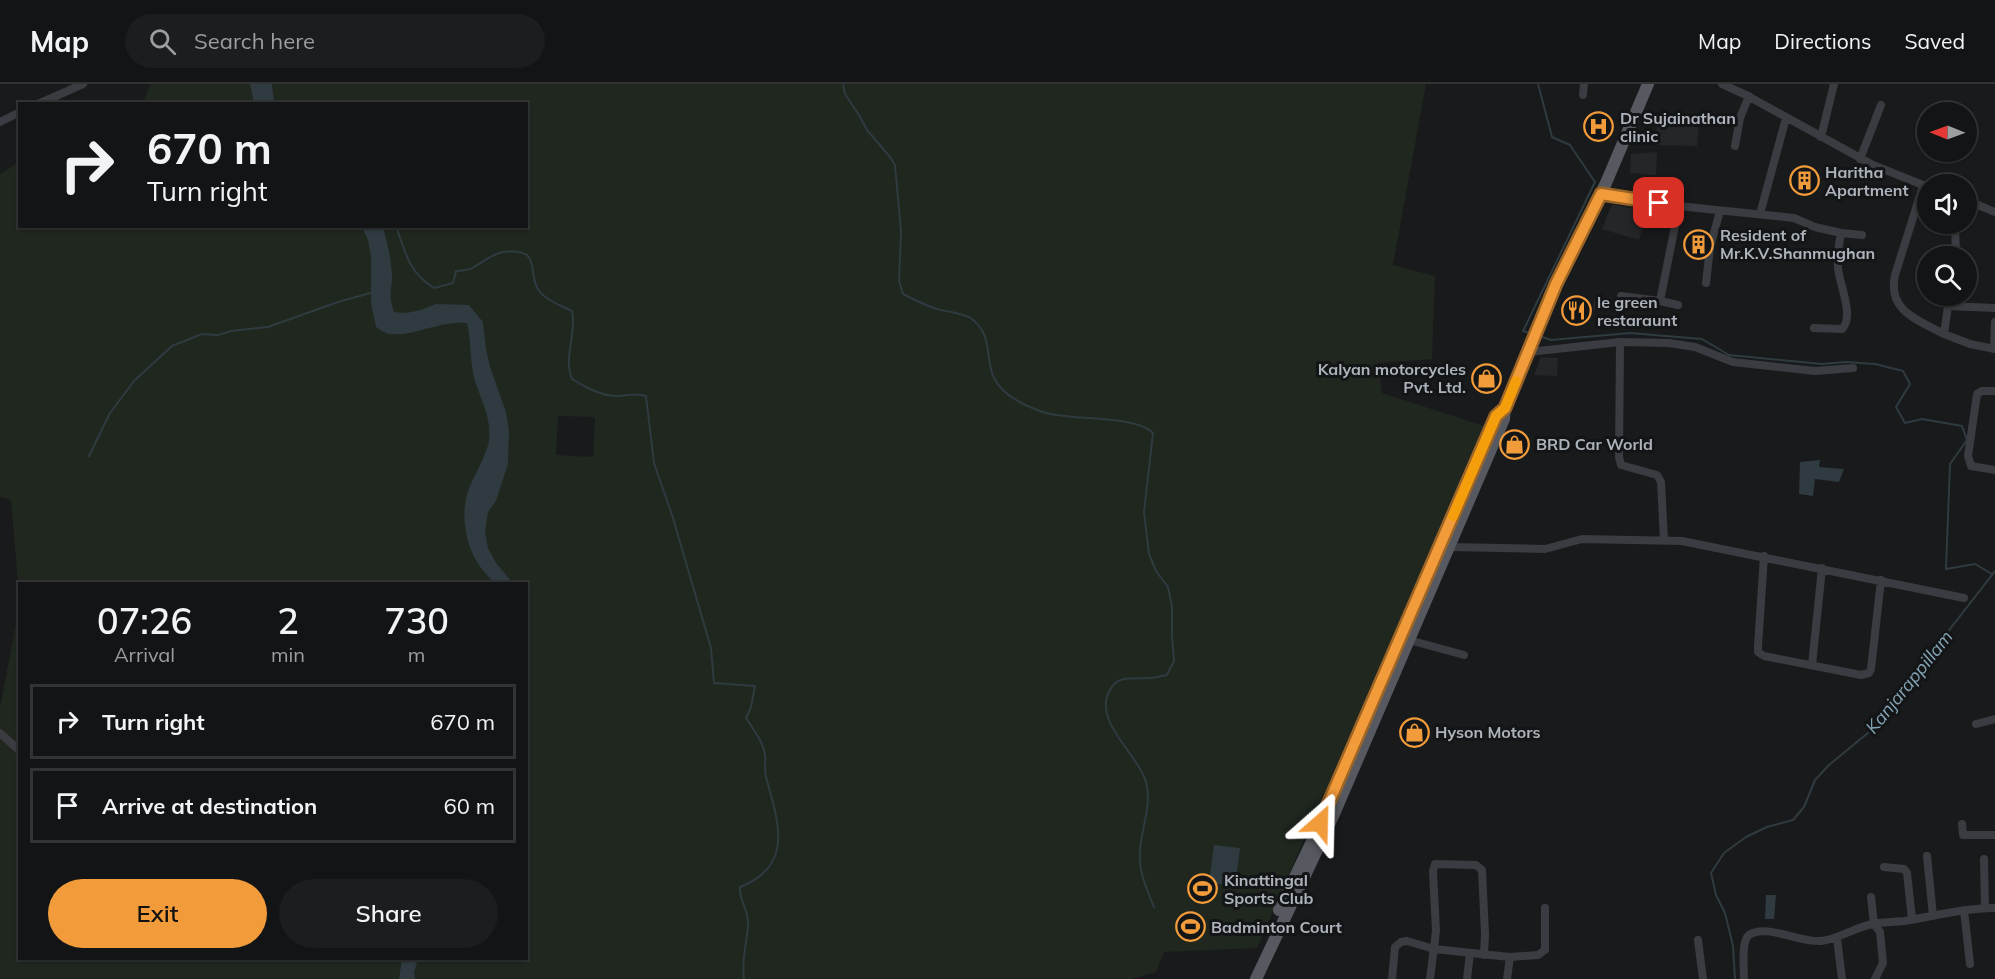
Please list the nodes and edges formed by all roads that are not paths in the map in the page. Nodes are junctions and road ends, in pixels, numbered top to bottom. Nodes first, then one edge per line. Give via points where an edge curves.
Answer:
1 (83, 84) edge
2 (1584, 84) edge
3 (1648, 84) edge
4 (1722, 84) edge
5 (1834, 84) edge
6 (1583, 95) dead end
7 (1749, 96) junction
8 (42, 102) edge
9 (1881, 105) dead end
10 (18, 113) edge
11 (1786, 118) junction
12 (0, 122) edge
13 (1821, 137) junction
14 (1735, 146) dead end
15 (1860, 159) junction
16 (1917, 184) edge
17 (1601, 194) junction
18 (1977, 205) edge
19 (1679, 206) junction
20 (1720, 210) junction
21 (1917, 210) edge
22 (1995, 212) edge
23 (1760, 214) junction
24 (1841, 233) junction
25 (1862, 235) dead end
26 (1706, 284) dead end
27 (1621, 296) dead end
28 (1660, 301) junction
29 (1678, 305) dead end
30 (1948, 306) joint
31 (1995, 308) edge
32 (1995, 321) edge
33 (1814, 328) dead end
34 (1944, 334) junction
35 (1620, 342) junction
36 (1995, 349) edge
37 (1529, 352) junction
38 (1853, 368) dead end
39 (1995, 391) edge
40 (1505, 408) junction
41 (1995, 470) edge
42 (1664, 540) junction
43 (1450, 547) junction
44 (1764, 556) junction
45 (1822, 568) junction
46 (1881, 580) junction
47 (1964, 598) dead end
48 (1409, 640) junction
49 (1464, 655) dead end
50 (1812, 665) junction
51 (1995, 719) edge
52 (1976, 724) dead end
53 (0, 733) edge
54 (18, 749) edge
55 (1962, 824) dead end
56 (1995, 835) edge
57 (1927, 856) dead end
58 (1984, 859) dead end
59 (1884, 867) dead end
60 (1870, 897) dead end
61 (1545, 908) dead end
62 (1985, 908) junction
63 (1995, 908) edge
64 (1964, 910) junction
65 (1933, 916) junction
66 (1912, 919) junction
67 (1874, 924) junction
68 (1837, 938) junction
69 (1698, 940) dead end
70 (1434, 949) junction
71 (1470, 953) junction
72 (1484, 955) junction
73 (1510, 957) junction
74 (1970, 964) dead end
75 (1247, 979) edge
76 (1256, 979) edge
77 (1392, 979) edge
78 (1430, 979) edge
79 (1467, 979) edge
80 (1507, 979) edge
81 (1703, 979) edge
82 (1744, 979) edge
83 (1842, 979) edge
84 (1875, 979) edge

1 - 8 street
2 - 6 street
3 - 17 main road
4 - 7 street
5 - 13 street
7 - 11 street
7 - 14 street
9 - 15 street
10 - 12 street
11 - 13 street
11 - 23 street
13 - 15 street
15 - 16 street
17 - 19 street
17 - 37 main road
18 - 22 street
19 - 20 street
19 - 28 street
20 - 23 street
20 - 26 street
21 - 34 street via 1893,288 1906,313
23 - 24 street
24 - 25 street
24 - 33 street via 1837,265 1847,322 1842,329
27 - 28 street
28 - 29 street
30 - 31 street
30 - 34 street
32 - 36 street
34 - 36 street
35 - 37 street
35 - 38 street via 1695,347 1733,362 1815,370
35 - 42 street via 1619,457 1621,465 1657,475 1661,482
37 - 40 main road
39 - 41 street via 1977,394 1968,456 1971,466
40 - 43 main road via 1504,419
40 - 75 main road via 1496,416 1329,806
42 - 43 street via 1582,539 1545,549
42 - 44 street
43 - 48 main road
44 - 45 street
44 - 50 street via 1758,652
45 - 46 street
45 - 50 street
46 - 47 street
46 - 50 street via 1869,673 1861,675
48 - 49 street
48 - 76 main road via 1334,814
51 - 52 street
53 - 54 street
55 - 56 street via 1963,835
57 - 65 street
58 - 62 street
59 - 66 street via 1904,868 1907,873
60 - 67 street
61 - 73 street via 1545,950
62 - 63 street
62 - 64 street
64 - 65 street
64 - 74 street
65 - 66 street
66 - 67 street
67 - 68 street
67 - 84 street via 1880,932 1883,963
68 - 82 street via 1807,941 1769,932 1752,933 1744,941
68 - 83 street
69 - 81 street
70 - 71 street
70 - 72 street via 1434,867 1476,865 1483,873
70 - 77 street via 1401,942 1395,947
70 - 78 street
71 - 72 street
71 - 79 street
72 - 73 street
73 - 80 street

